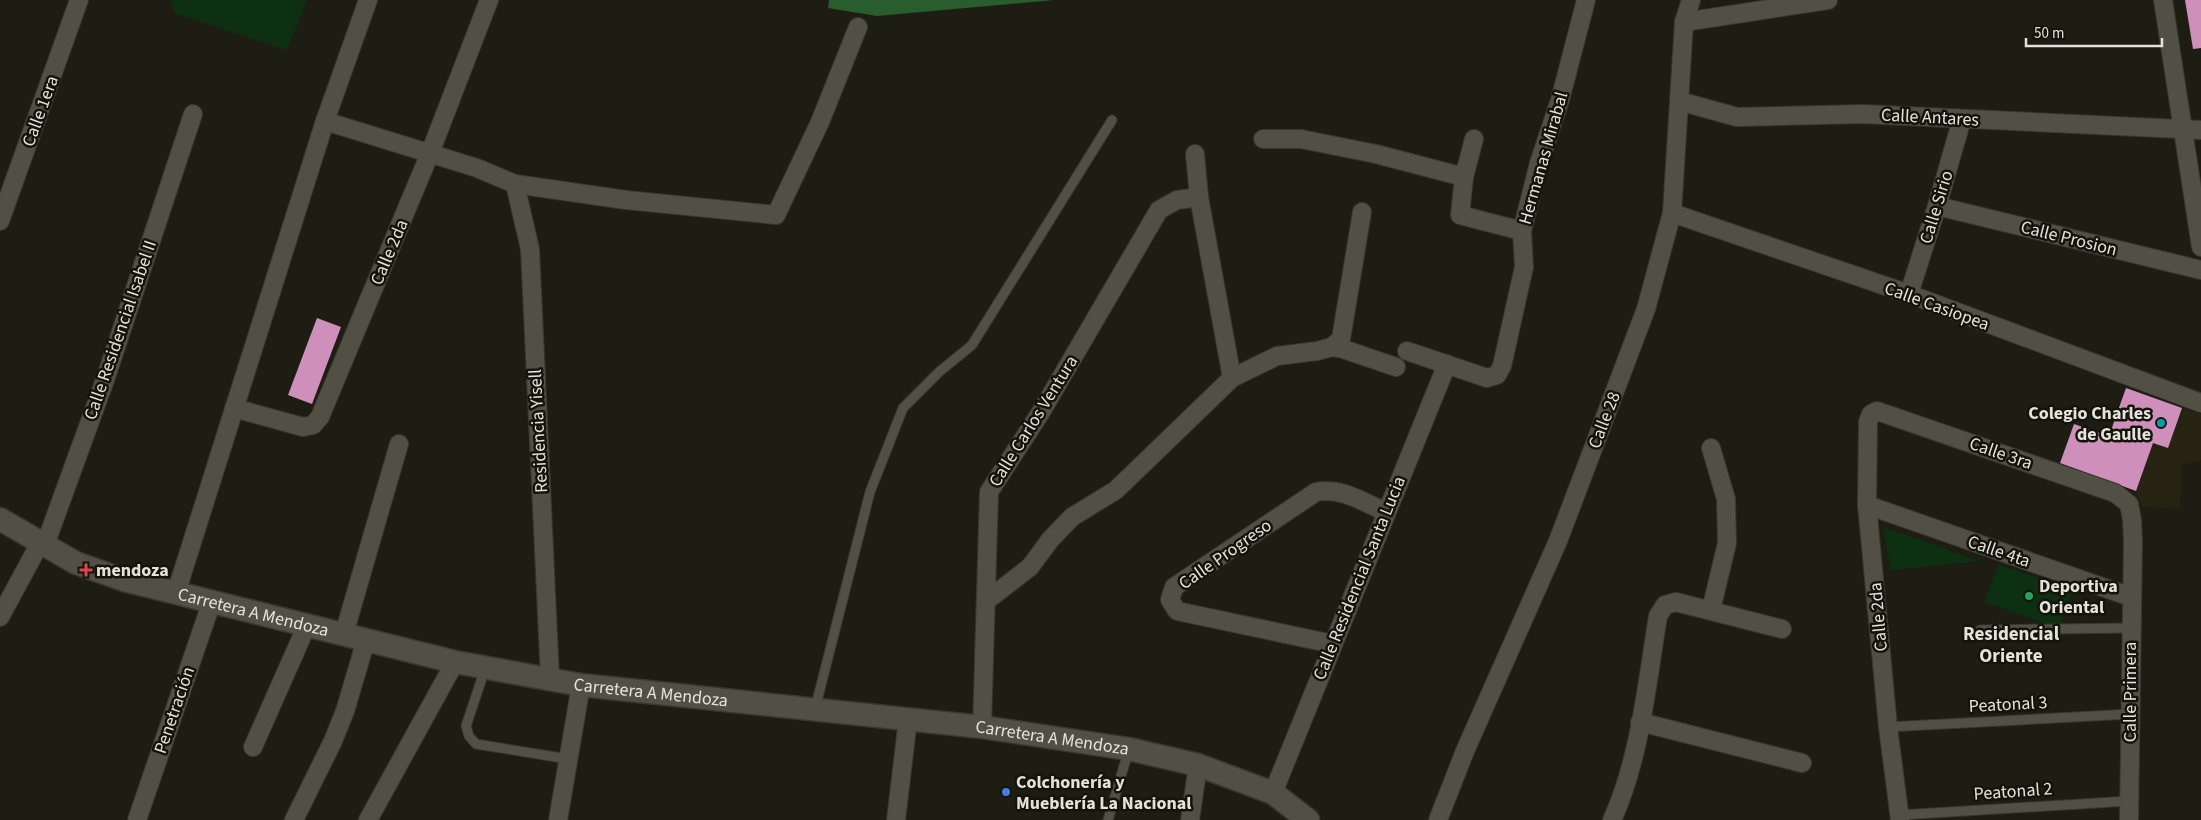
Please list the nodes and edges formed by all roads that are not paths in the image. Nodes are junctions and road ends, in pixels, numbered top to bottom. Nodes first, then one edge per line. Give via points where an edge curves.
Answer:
1 (79, 0) edge
2 (368, 0) edge
3 (489, 0) edge
4 (1586, 0) edge
5 (1691, 0) edge
6 (1828, 0) edge
7 (2163, 0) edge
8 (1684, 22) junction
9 (858, 27) dead end
10 (1679, 101) junction
11 (193, 114) dead end
12 (1962, 118) junction
13 (1112, 120) dead end
14 (325, 121) junction
15 (2192, 129) edge
16 (1474, 138) dead end
17 (1263, 139) dead end
18 (430, 153) junction
19 (1195, 154) dead end
20 (1464, 177) junction
21 (515, 184) junction
22 (1199, 197) junction
23 (1937, 206) junction
24 (1362, 212) dead end
25 (1672, 213) junction
26 (0, 221) edge
27 (1522, 231) junction
28 (2201, 247) edge
29 (2201, 270) edge
30 (1909, 294) junction
31 (1332, 347) junction
32 (1407, 351) dead end
33 (1447, 364) junction
34 (1396, 367) dead end
35 (1232, 378) junction
36 (2201, 403) edge
37 (234, 408) junction
38 (1871, 414) joint
39 (399, 444) dead end
40 (1711, 448) dead end
41 (2129, 504) joint
42 (1867, 506) junction
43 (1386, 512) junction
44 (0, 519) edge
45 (42, 544) junction
46 (176, 593) junction
47 (2131, 598) junction
48 (212, 601) junction
49 (986, 601) junction
50 (1712, 610) junction
51 (0, 616) edge
52 (307, 625) junction
53 (2131, 628) junction
54 (1782, 629) dead end
55 (1980, 630) dead end
56 (344, 634) junction
57 (366, 640) junction
58 (1333, 644) junction
59 (455, 662) junction
60 (485, 669) junction
61 (550, 679) junction
62 (581, 685) junction
63 (815, 710) junction
64 (2130, 714) junction
65 (908, 719) junction
66 (1640, 722) junction
67 (982, 727) junction
68 (1888, 727) junction
69 (253, 747) dead end
70 (1129, 749) junction
71 (568, 759) junction
72 (1802, 762) dead end
73 (1198, 765) junction
74 (1273, 793) junction
75 (2129, 800) junction
76 (1900, 817) edge
77 (137, 820) edge
78 (294, 820) edge
79 (368, 820) edge
80 (558, 820) edge
81 (896, 820) edge
82 (1108, 820) edge
83 (1190, 820) edge
84 (1308, 820) edge
85 (1438, 820) edge
86 (1612, 820) edge
87 (2129, 820) edge

1 - 26 street, Calle 1era
2 - 14 street
3 - 18 street, Calle 2da
4 - 27 street, Hermanas Mirabal
5 - 8 street, Calle 28
6 - 8 street
7 - 15 street
8 - 10 street, Calle 28
9 - 21 street via 820,122 776,215 626,200
10 - 12 street, Calle Antares via 1737,117 1862,114
10 - 25 street, Calle 28
11 - 45 street, Calle Residencial Isabel II via 104,380
12 - 15 street, Calle Antares
12 - 23 street, Calle Sirio
13 - 63 lane via 972,345 903,408 870,492
14 - 18 street
14 - 37 street
15 - 28 street
16 - 20 street
17 - 20 street via 1301,139
18 - 21 street
18 - 37 street, Calle 2da via 320,417 313,425 303,427
19 - 22 street
20 - 27 street via 1460,215
21 - 61 street, Residencia Yisell via 530,249
22 - 35 street
22 - 49 street, Calle Carlos Ventura via 1177,200 1159,210 1041,412 989,492
23 - 29 street, Calle Prosion
23 - 30 street, Calle Sirio
24 - 31 street via 1341,340
25 - 30 street, Calle Casiopea
25 - 85 street, Calle 28 via 1646,309 1558,541
27 - 33 street, Hermanas Mirabal via 1524,267 1502,366 1497,375 1486,378
30 - 36 street, Calle Casiopea
31 - 34 street
31 - 35 street via 1276,356
32 - 33 street
33 - 43 street, Calle Residencial Santa Lucia
35 - 49 street via 1116,490 1072,517 1030,567
37 - 46 street
38 - 41 street, Calle 3ra via 1877,411 2116,493
38 - 42 street, Calle 2da via 1868,422
39 - 56 street
40 - 50 street via 1726,499 1727,543
41 - 47 street, Calle Primera via 2133,535
42 - 47 street, Calle 4ta
42 - 68 street, Calle 2da
43 - 58 street, Calle Residencial Santa Lucia
43 - 58 street, Calle Progreso via 1340,491 1316,492 1174,587 1170,600 1177,611
44 - 45 street, Carretera A Mendoza
45 - 46 street, Carretera A Mendoza via 76,563
45 - 51 street, Calle Residencial Isabel II
46 - 48 street, Carretera A Mendoza
47 - 53 street, Calle Primera
48 - 52 street, Carretera A Mendoza
48 - 77 street, Penetración
49 - 67 street, Calle Carlos Ventura
50 - 54 street
50 - 66 street via 1676,602 1665,605 1658,616
52 - 56 street, Carretera A Mendoza
52 - 69 street
53 - 55 lane
53 - 64 street, Calle Primera
56 - 57 street, Carretera A Mendoza
57 - 59 street, Carretera A Mendoza
57 - 78 street via 346,711
58 - 74 street, Calle Residencial Santa Lucia
59 - 60 street, Carretera A Mendoza
59 - 79 street
60 - 61 street, Carretera A Mendoza
60 - 71 lane via 466,726 476,744
61 - 62 street, Carretera A Mendoza
62 - 63 street, Carretera A Mendoza
62 - 71 street
63 - 65 street, Carretera A Mendoza
64 - 68 lane, Peatonal 3
64 - 75 street, Calle Primera
65 - 67 street, Carretera A Mendoza
65 - 81 street
66 - 72 street
66 - 86 street via 1623,797
67 - 70 street, Carretera A Mendoza
68 - 76 street, Calle 2da
70 - 73 street, Carretera A Mendoza
70 - 82 lane
71 - 80 street
73 - 74 street, Carretera A Mendoza
73 - 83 street
74 - 84 street, Carretera A Mendoza
75 - 76 lane, Peatonal 2
75 - 87 street, Calle Primera

